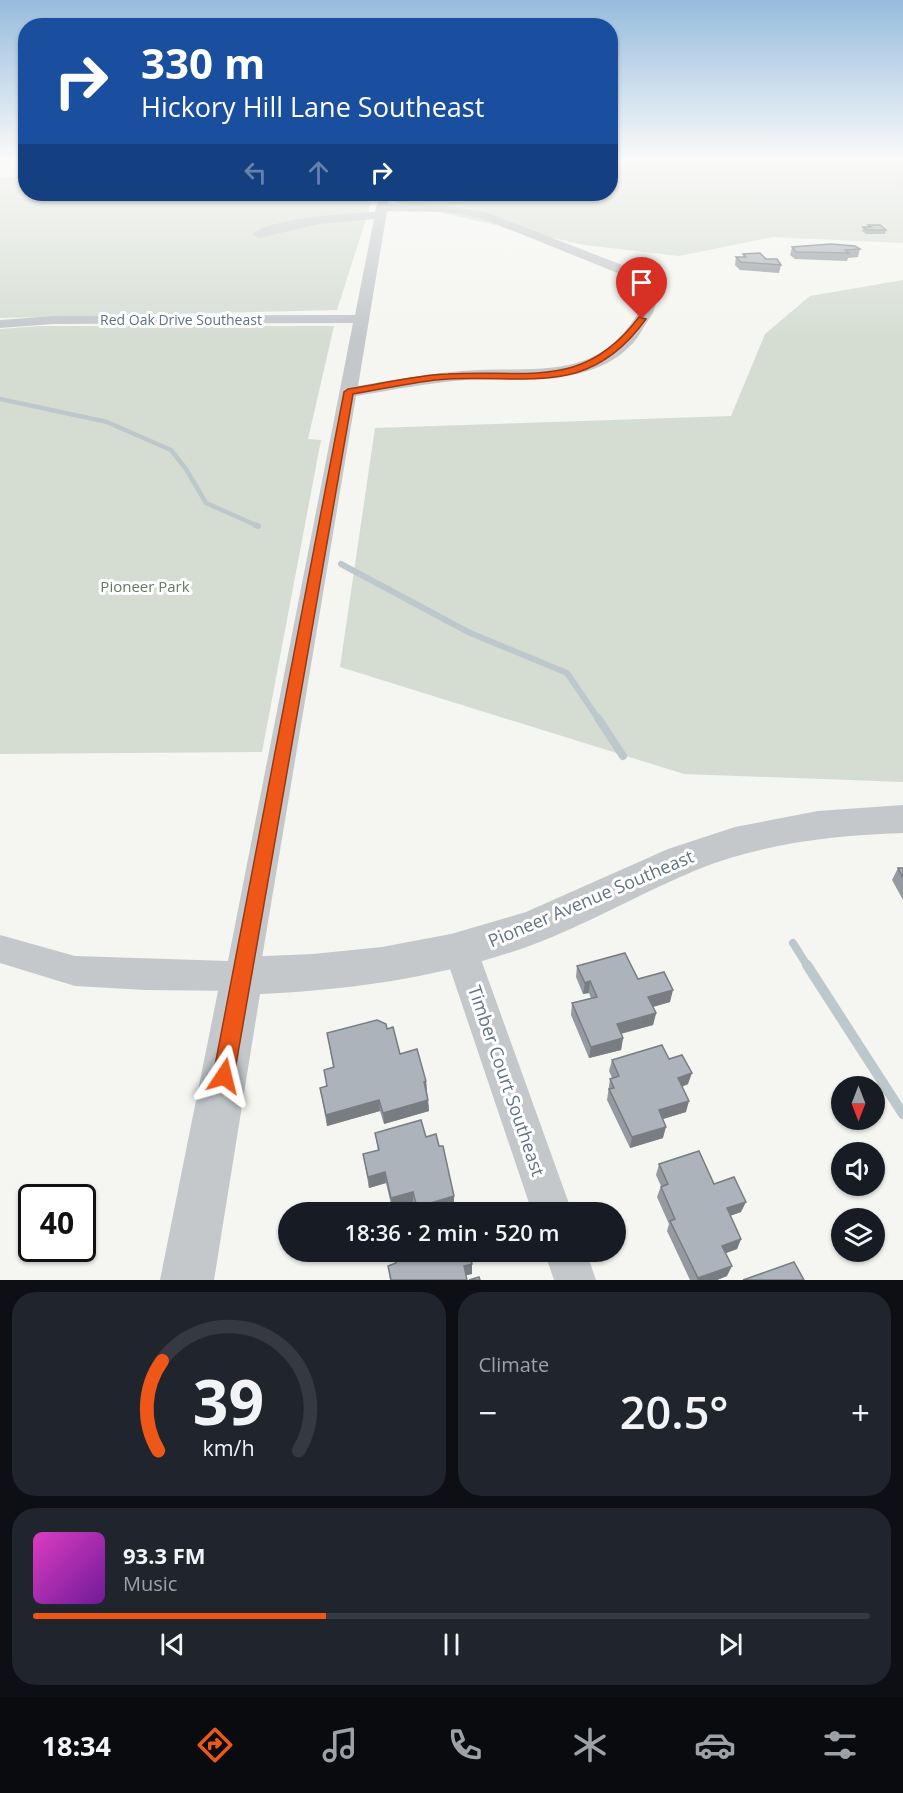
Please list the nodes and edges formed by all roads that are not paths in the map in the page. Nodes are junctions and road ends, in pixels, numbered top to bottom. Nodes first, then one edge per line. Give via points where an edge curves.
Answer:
1 (314, 220) edge
2 (379, 220) edge
3 (499, 220) edge
4 (259, 234) dead end
5 (362, 319) junction
6 (0, 324) edge
7 (348, 392) junction
8 (903, 819) edge
9 (0, 949) edge
10 (461, 951) junction
11 (242, 976) junction
12 (549, 1202) edge
13 (569, 1262) edge
14 (187, 1280) edge
15 (575, 1280) edge

1 - 4 street
2 - 5 street
3 - 7 street via 635,275 657,298 626,340 589,367 545,375 446,376
5 - 6 street, Red Oak Drive Southeast via 53,320
5 - 7 street
7 - 11 street
8 - 10 street, Pioneer Avenue Southeast via 797,828 731,842 680,860 521,932
9 - 11 street via 75,971
10 - 11 street, Pioneer Avenue Southeast via 322,973
10 - 12 street, Timber Court Southeast
11 - 14 street
13 - 15 street

